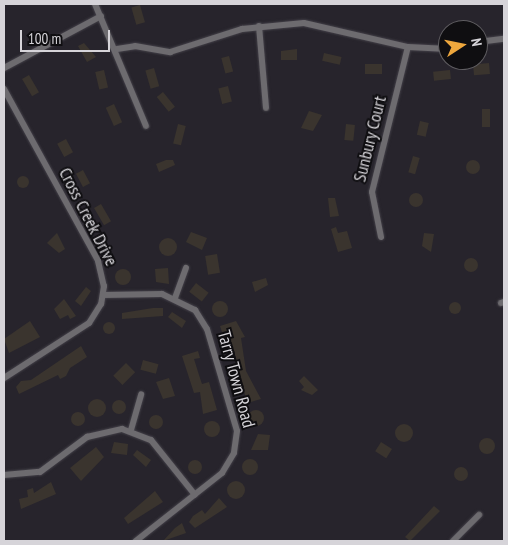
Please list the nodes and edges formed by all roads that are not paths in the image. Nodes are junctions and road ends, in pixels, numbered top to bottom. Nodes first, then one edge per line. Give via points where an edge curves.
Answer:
1 (95, 4) edge
2 (101, 16) junction
3 (259, 26) junction
4 (504, 39) edge
5 (488, 41) edge
6 (408, 47) junction
7 (438, 48) edge
8 (117, 49) junction
9 (4, 68) edge
10 (4, 89) edge
11 (266, 108) dead end
12 (146, 126) dead end
13 (381, 237) dead end
14 (186, 268) dead end
15 (103, 295) junction
16 (175, 298) junction
17 (4, 378) edge
18 (141, 394) dead end
19 (130, 430) junction
20 (4, 474) edge
21 (195, 495) junction
22 (479, 515) dead end
23 (136, 541) edge
24 (453, 541) edge

1 - 2 street
2 - 8 street
2 - 9 street
3 - 6 street via 311,23
3 - 8 street via 170,52 135,46
3 - 11 street
4 - 5 street
6 - 7 street
6 - 13 street, Sunbury Court via 372,192
8 - 12 street via 130,96
10 - 15 street, Cross Creek Drive via 98,261
14 - 16 street
15 - 16 street
15 - 17 street, Cross Creek Drive via 85,327
16 - 21 street, Tarry Town Road via 204,322 237,431 230,464
18 - 19 street
19 - 20 street via 94,433 40,472
19 - 21 street via 156,445
21 - 23 street, Tarry Town Road
22 - 24 street

